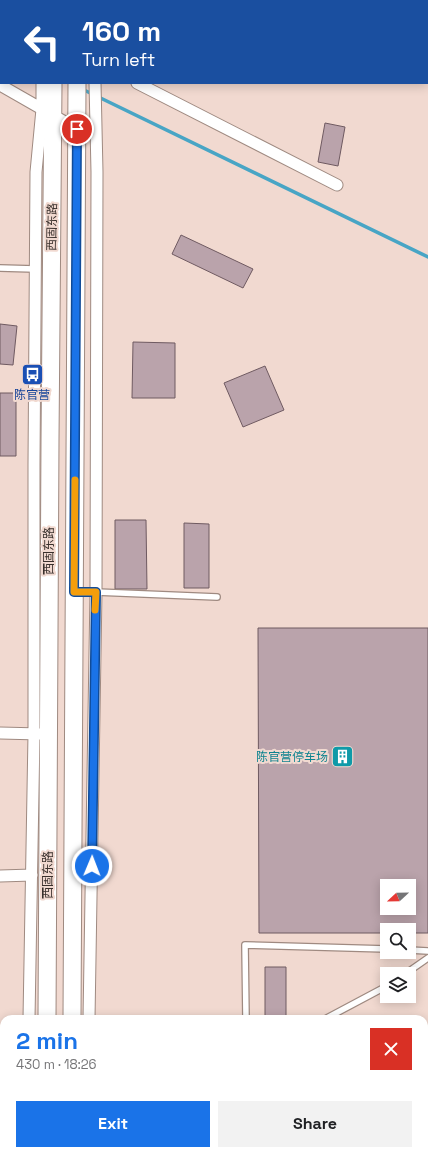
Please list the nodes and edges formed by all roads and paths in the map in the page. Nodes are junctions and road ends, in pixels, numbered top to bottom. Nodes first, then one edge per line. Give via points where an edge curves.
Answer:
1 (42, 84) edge
2 (53, 84) edge
3 (77, 84) edge
4 (95, 84) edge
5 (139, 84) edge
6 (2, 88) edge
7 (47, 106) junction
8 (77, 129) junction
9 (337, 185) dead end
10 (0, 268) edge
11 (35, 269) junction
12 (74, 592) junction
13 (96, 592) junction
14 (217, 597) dead end
15 (0, 733) edge
16 (41, 734) junction
17 (32, 875) junction
18 (0, 876) edge
19 (380, 949) edge
20 (416, 950) edge
21 (428, 951) edge
22 (428, 958) edge
23 (415, 967) edge
24 (380, 990) edge
25 (29, 1015) edge
26 (47, 1015) edge
27 (72, 1015) edge
28 (88, 1015) edge
29 (246, 1015) edge
30 (333, 1015) edge

1 - 7 street
2 - 7 main road, 西固东路
3 - 8 main road, 西固东路
4 - 13 street
5 - 9 street
6 - 7 street
7 - 8 street
7 - 11 street via 36,172
7 - 16 main road, 西固东路
8 - 12 main road, 西固东路
10 - 11 lane
11 - 16 street
12 - 13 lane
12 - 27 main road, 西固东路
13 - 14 lane
13 - 28 street
15 - 16 street
16 - 17 street
16 - 26 main road, 西固东路
17 - 18 street
17 - 25 street
19 - 29 lane via 245,945
20 - 21 lane
22 - 23 lane
24 - 30 lane

